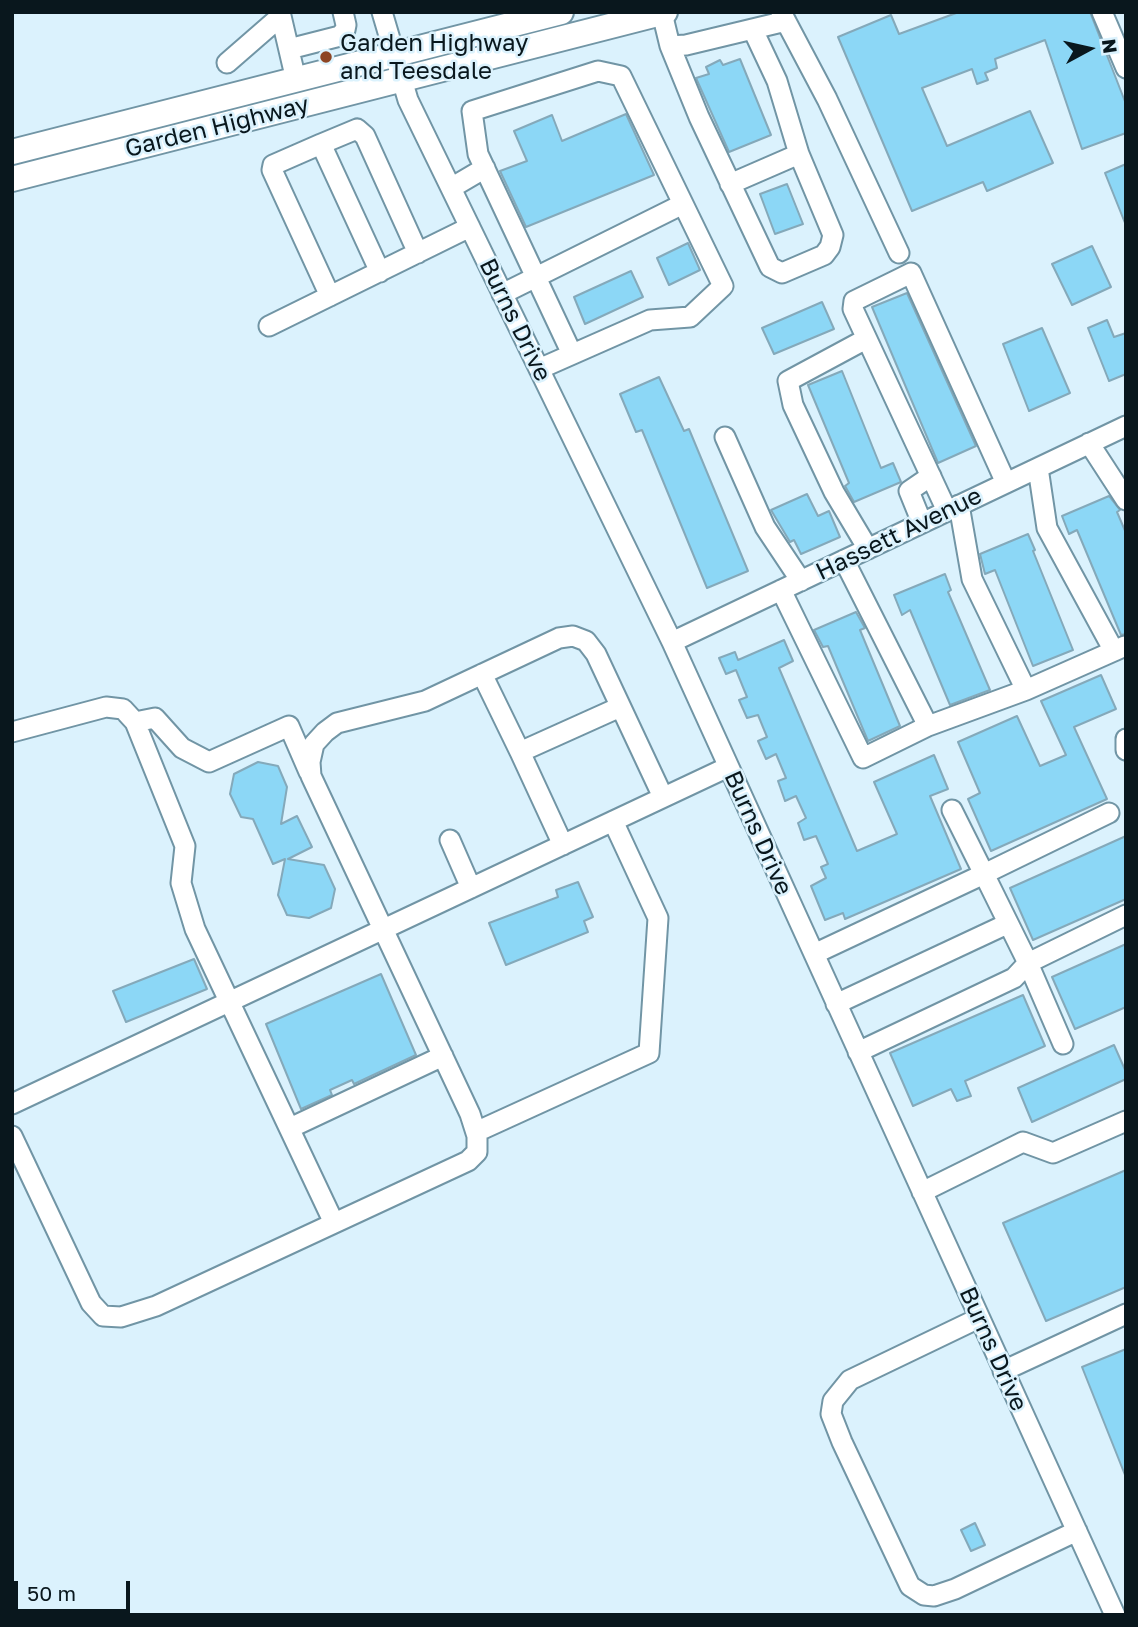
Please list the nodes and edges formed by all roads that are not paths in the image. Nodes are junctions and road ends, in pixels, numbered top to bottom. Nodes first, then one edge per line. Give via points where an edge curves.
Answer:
1 (342, 12) edge
2 (382, 12) edge
3 (561, 12) edge
4 (1102, 12) edge
5 (663, 13) edge
6 (287, 14) edge
7 (783, 17) edge
8 (753, 30) junction
9 (670, 46) junction
10 (289, 49) junction
11 (395, 54) junction
12 (227, 63) dead end
13 (1126, 68) edge
14 (402, 79) junction
15 (296, 80) junction
16 (321, 144) junction
17 (12, 152) edge
18 (799, 154) junction
19 (485, 168) junction
20 (12, 179) edge
21 (730, 184) junction
22 (451, 188) junction
23 (683, 204) junction
24 (470, 227) junction
25 (418, 253) junction
26 (899, 253) dead end
27 (380, 272) junction
28 (536, 277) junction
29 (502, 294) junction
30 (330, 296) junction
31 (269, 326) dead end
32 (866, 339) junction
33 (572, 354) junction
34 (539, 369) junction
35 (1126, 426) edge
36 (725, 437) dead end
37 (1090, 443) junction
38 (1038, 468) junction
39 (929, 472) junction
40 (1006, 483) junction
41 (1126, 500) edge
42 (953, 508) junction
43 (922, 523) junction
44 (867, 549) junction
45 (844, 560) junction
46 (801, 581) junction
47 (781, 590) junction
48 (672, 642) junction
49 (1120, 648) edge
50 (482, 674) junction
51 (1026, 690) junction
52 (620, 707) junction
53 (135, 722) junction
54 (928, 726) junction
55 (12, 732) edge
56 (1126, 739) edge
57 (1126, 750) edge
58 (520, 752) junction
59 (728, 766) junction
60 (311, 776) junction
61 (663, 797) junction
62 (952, 810) dead end
63 (1109, 813) dead end
64 (613, 821) junction
65 (450, 840) dead end
66 (563, 845) junction
67 (984, 874) junction
68 (471, 888) junction
69 (1126, 915) edge
70 (1007, 923) junction
71 (384, 929) junction
72 (814, 954) junction
73 (1028, 963) junction
74 (230, 1001) junction
75 (836, 1004) junction
76 (1063, 1044) dead end
77 (858, 1052) junction
78 (443, 1056) junction
79 (12, 1104) edge
80 (1126, 1121) edge
81 (290, 1128) junction
82 (476, 1132) junction
83 (12, 1136) edge
84 (922, 1192) junction
85 (334, 1223) junction
86 (1126, 1314) edge
87 (979, 1318) junction
88 (1003, 1371) junction
89 (1077, 1531) junction
90 (1126, 1611) edge
91 (1117, 1615) edge

1 - 10 street via 346,25 340,36
2 - 11 street, Burns Drive
3 - 11 main road, Garden Highway
4 - 13 street
5 - 9 street
5 - 14 main road, Garden Highway
6 - 10 street
6 - 12 street
7 - 8 street
7 - 26 street
8 - 9 street
8 - 18 street via 777,81
9 - 21 street
10 - 15 street
11 - 14 street, Burns Drive
11 - 15 main road, Garden Highway
14 - 20 main road, Garden Highway
14 - 22 street, Burns Drive
15 - 17 main road, Garden Highway
16 - 25 street via 358,129 365,136
16 - 27 street
16 - 30 street via 273,164 272,170
18 - 21 street
18 - 21 street via 833,235 824,256 802,266 782,274 770,267
19 - 22 street
19 - 23 street via 478,154 472,111 598,71 621,76
19 - 28 street
22 - 24 street, Burns Drive
23 - 28 street
23 - 33 street via 723,286 690,317 650,320
24 - 25 street
24 - 29 street, Burns Drive
25 - 27 street
27 - 30 street
28 - 29 street
28 - 33 street
29 - 34 street, Burns Drive
30 - 31 street
32 - 39 street
32 - 40 street via 854,301 911,273
32 - 44 street via 788,381 793,405
33 - 34 street
34 - 48 street, Burns Drive
35 - 37 street, Hassett Avenue
36 - 46 street via 765,527
37 - 38 street, Hassett Avenue
37 - 41 street
38 - 40 street, Hassett Avenue
38 - 49 street via 1047,528
39 - 42 street
39 - 43 street via 909,491
40 - 42 street, Hassett Avenue
42 - 43 street, Hassett Avenue
42 - 51 street via 972,579
43 - 44 street, Hassett Avenue
44 - 45 street, Hassett Avenue
45 - 46 street, Hassett Avenue
45 - 54 street
46 - 47 street, Hassett Avenue
47 - 48 street, Hassett Avenue
47 - 54 street via 863,758
48 - 59 street, Burns Drive
49 - 51 street
50 - 52 street via 559,638 573,636 586,641 596,654
50 - 58 street
50 - 60 street via 425,701 337,723 314,744
51 - 54 street
52 - 58 street
52 - 61 street
53 - 55 street via 123,709 106,707
53 - 60 street via 155,718 183,748 209,762 289,726
53 - 74 street via 185,846 181,883 195,929
56 - 57 street
58 - 66 street
59 - 61 street
59 - 72 street, Burns Drive
60 - 71 street
61 - 64 street
62 - 67 street
63 - 67 street
64 - 66 street
64 - 82 street via 657,918 649,1053
65 - 68 street
66 - 68 street
67 - 70 street
67 - 72 street
68 - 71 street
69 - 73 street
70 - 73 street
70 - 75 street
71 - 74 street
71 - 78 street
72 - 75 street, Burns Drive
73 - 76 street
73 - 77 street via 1014,978
74 - 79 street
74 - 81 street
75 - 77 street, Burns Drive
77 - 84 street, Burns Drive
78 - 81 street
78 - 82 street
80 - 84 street via 1053,1153 1023,1142
81 - 85 street
82 - 85 street via 477,1152 468,1161
83 - 85 street via 91,1303 103,1315 121,1317 156,1306
84 - 87 street, Burns Drive
86 - 88 street
87 - 88 street, Burns Drive
87 - 89 street via 850,1380 833,1401 831,1414 842,1442 910,1586 924,1595 955,1589
88 - 89 street, Burns Drive
89 - 91 street, Burns Drive
90 - 91 street

